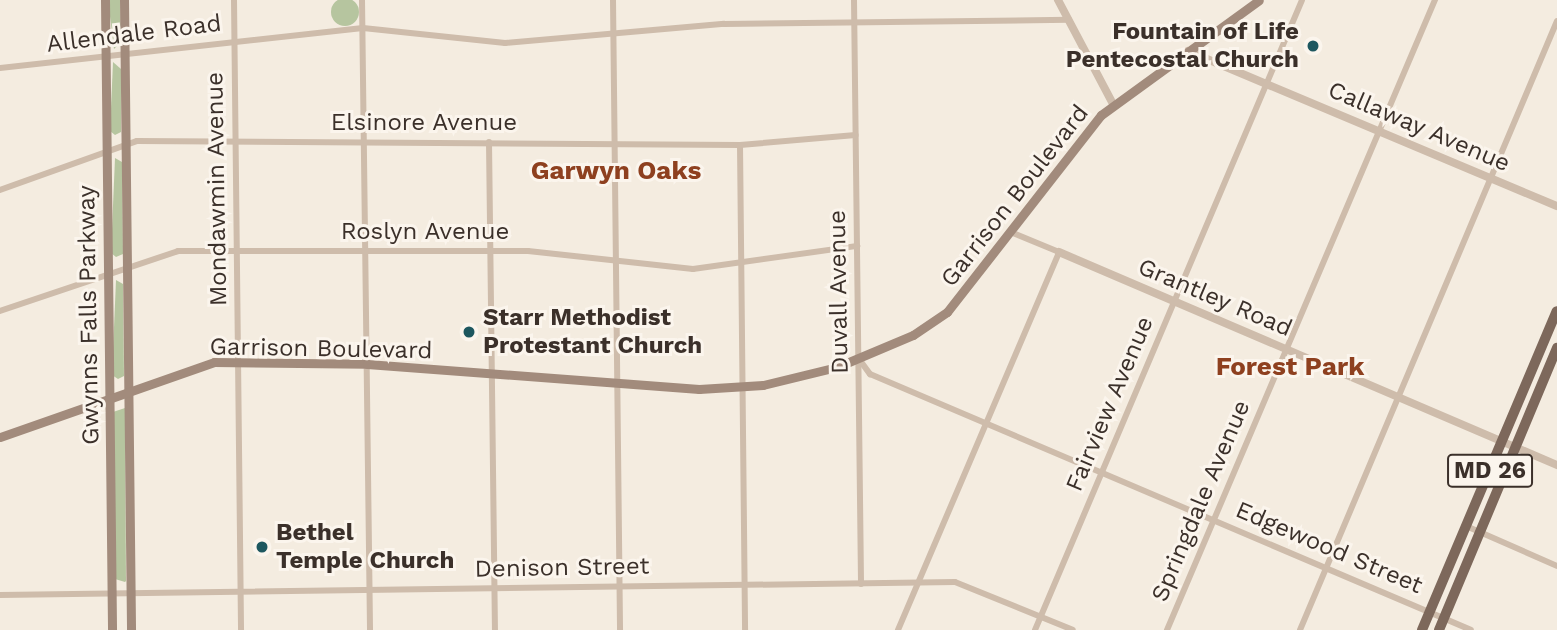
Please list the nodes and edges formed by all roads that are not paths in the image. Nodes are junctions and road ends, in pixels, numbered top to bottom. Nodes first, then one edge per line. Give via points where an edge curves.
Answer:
1 (105, 0) edge
2 (124, 0) edge
3 (234, 0) edge
4 (362, 0) edge
5 (613, 0) edge
6 (855, 0) edge
7 (1058, 0) edge
8 (1259, 0) edge
9 (1302, 0) edge
10 (1435, 0) edge
11 (1247, 4) edge
12 (1069, 20) junction
13 (855, 22) junction
14 (1557, 22) edge
15 (363, 28) junction
16 (614, 34) junction
17 (235, 41) junction
18 (1188, 51) junction
19 (125, 54) junction
20 (105, 57) junction
21 (0, 68) edge
22 (1266, 84) junction
23 (1113, 104) junction
24 (1379, 131) junction
25 (856, 135) junction
26 (489, 142) junction
27 (126, 143) junction
28 (236, 143) junction
29 (615, 143) junction
30 (364, 144) junction
31 (740, 145) junction
32 (107, 150) junction
33 (1491, 178) junction
34 (0, 190) edge
35 (1557, 206) edge
36 (1013, 233) junction
37 (858, 246) junction
38 (491, 250) junction
39 (237, 251) junction
40 (365, 252) junction
41 (1059, 252) junction
42 (616, 262) junction
43 (127, 264) junction
44 (741, 265) junction
45 (108, 271) junction
46 (1174, 301) junction
47 (0, 311) edge
48 (1557, 311) edge
49 (1552, 336) edge
50 (1557, 348) edge
51 (1286, 349) junction
52 (859, 359) junction
53 (238, 362) junction
54 (367, 364) junction
55 (492, 374) junction
56 (618, 384) junction
57 (743, 387) junction
58 (128, 390) junction
59 (109, 397) junction
60 (1398, 397) junction
61 (987, 423) junction
62 (0, 437) edge
63 (1502, 442) junction
64 (1515, 447) junction
65 (1557, 466) edge
66 (1102, 472) junction
67 (1214, 520) junction
68 (1466, 526) junction
69 (1480, 532) junction
70 (1557, 566) edge
71 (1326, 568) junction
72 (918, 583) junction
73 (862, 584) junction
74 (745, 585) junction
75 (620, 587) junction
76 (495, 589) junction
77 (369, 590) junction
78 (241, 592) junction
79 (131, 593) junction
80 (112, 594) junction
81 (0, 595) edge
82 (1430, 612) junction
83 (1041, 616) junction
84 (1444, 618) junction
85 (113, 630) edge
86 (131, 630) edge
87 (242, 630) edge
88 (370, 630) edge
89 (495, 630) edge
90 (620, 630) edge
91 (746, 630) edge
92 (898, 630) edge
93 (1035, 630) edge
94 (1073, 630) edge
95 (1167, 630) edge
96 (1300, 630) edge
97 (1422, 630) edge
98 (1438, 630) edge
99 (1471, 630) edge

1 - 20 main road, Gwynns Falls Parkway
2 - 19 main road, Gwynns Falls Parkway
3 - 17 street, Mondawmin Avenue
4 - 15 street
5 - 16 street
6 - 13 street, Duvall Avenue
7 - 12 street
8 - 11 main road, Garrison Boulevard
9 - 22 street, Fairview Avenue
10 - 24 street, Springdale Avenue
11 - 18 main road, Garrison Boulevard
12 - 13 street, Allendale Road
12 - 23 street
13 - 16 street, Allendale Road
13 - 25 street, Duvall Avenue
14 - 33 street
15 - 16 street, Allendale Road via 505,43
15 - 17 street, Allendale Road
15 - 30 street
16 - 29 street
17 - 19 street, Allendale Road
17 - 28 street, Mondawmin Avenue
18 - 22 street, Callaway Avenue
18 - 23 main road, Garrison Boulevard
19 - 20 street, Allendale Road
19 - 27 main road, Gwynns Falls Parkway
20 - 21 street, Allendale Road
20 - 32 main road, Gwynns Falls Parkway
22 - 24 street, Callaway Avenue
22 - 46 street, Fairview Avenue
23 - 36 main road, Garrison Boulevard
24 - 33 street, Callaway Avenue
24 - 51 street, Springdale Avenue
25 - 31 street, Elsinore Avenue
25 - 37 street, Duvall Avenue
26 - 29 street, Elsinore Avenue
26 - 30 street, Elsinore Avenue
26 - 38 street
27 - 28 street, Elsinore Avenue
27 - 32 street, Elsinore Avenue
27 - 43 main road, Gwynns Falls Parkway
28 - 30 street, Elsinore Avenue
28 - 39 street, Mondawmin Avenue
29 - 31 street, Elsinore Avenue
29 - 42 street
30 - 40 street
31 - 44 street
32 - 34 street, Elsinore Avenue
32 - 45 main road, Gwynns Falls Parkway
33 - 35 street, Callaway Avenue
33 - 60 street
36 - 41 street, Grantley Road
36 - 52 main road, Garrison Boulevard via 944,314
37 - 44 street, Roslyn Avenue
37 - 52 street, Duvall Avenue
38 - 40 street, Roslyn Avenue
38 - 42 street, Roslyn Avenue
38 - 55 street
39 - 40 street, Roslyn Avenue
39 - 43 street, Roslyn Avenue via 178,251
39 - 53 street, Mondawmin Avenue
40 - 54 street
41 - 46 street, Grantley Road
41 - 61 street
42 - 44 street, Roslyn Avenue
42 - 56 street
43 - 45 street, Roslyn Avenue
43 - 58 main road, Gwynns Falls Parkway
44 - 57 street
45 - 47 street, Roslyn Avenue
45 - 59 main road, Gwynns Falls Parkway
46 - 51 street, Grantley Road
46 - 66 street, Fairview Avenue
48 - 49 main road, MD 26
49 - 63 main road, MD 26
50 - 64 main road, MD 26
51 - 60 street, Grantley Road
51 - 67 street, Springdale Avenue
52 - 57 main road, Garrison Boulevard
52 - 61 street, Edgewood Street via 864,371
52 - 73 street, Duvall Avenue
53 - 54 main road, Garrison Boulevard
53 - 58 main road, Garrison Boulevard via 195,366
53 - 78 street, Mondawmin Avenue
54 - 55 main road, Garrison Boulevard
54 - 77 street
55 - 56 main road, Garrison Boulevard
55 - 76 street
56 - 57 main road, Garrison Boulevard
56 - 75 street
57 - 74 street
58 - 59 main road, Garrison Boulevard
58 - 79 main road, Gwynns Falls Parkway
59 - 62 main road, Garrison Boulevard
59 - 80 main road, Gwynns Falls Parkway
60 - 63 street, Grantley Road
60 - 71 street
61 - 66 street, Edgewood Street
61 - 72 street
63 - 64 street, Grantley Road
63 - 68 main road, MD 26
64 - 65 street, Grantley Road
64 - 69 main road, MD 26
66 - 67 street, Edgewood Street
66 - 83 street, Fairview Avenue
67 - 71 street, Edgewood Street
67 - 95 street, Springdale Avenue
68 - 69 street
68 - 82 main road, MD 26
69 - 70 street
69 - 84 main road, MD 26
71 - 82 street, Edgewood Street
71 - 96 street
72 - 73 street, Denison Street
72 - 83 street, Denison Street via 963,584
72 - 92 street
73 - 74 street, Denison Street
74 - 75 street, Denison Street
74 - 91 street
75 - 76 street, Denison Street
75 - 90 street
76 - 77 street, Denison Street
76 - 89 street
77 - 78 street, Denison Street
77 - 88 street
78 - 79 street, Denison Street
78 - 87 street, Mondawmin Avenue
79 - 80 street, Denison Street
79 - 86 main road, Gwynns Falls Parkway
80 - 81 street, Denison Street
80 - 85 main road, Gwynns Falls Parkway
82 - 84 street, Edgewood Street
82 - 97 main road, MD 26
83 - 93 street, Fairview Avenue
83 - 94 street, Denison Street
84 - 98 main road, MD 26
84 - 99 street, Edgewood Street

